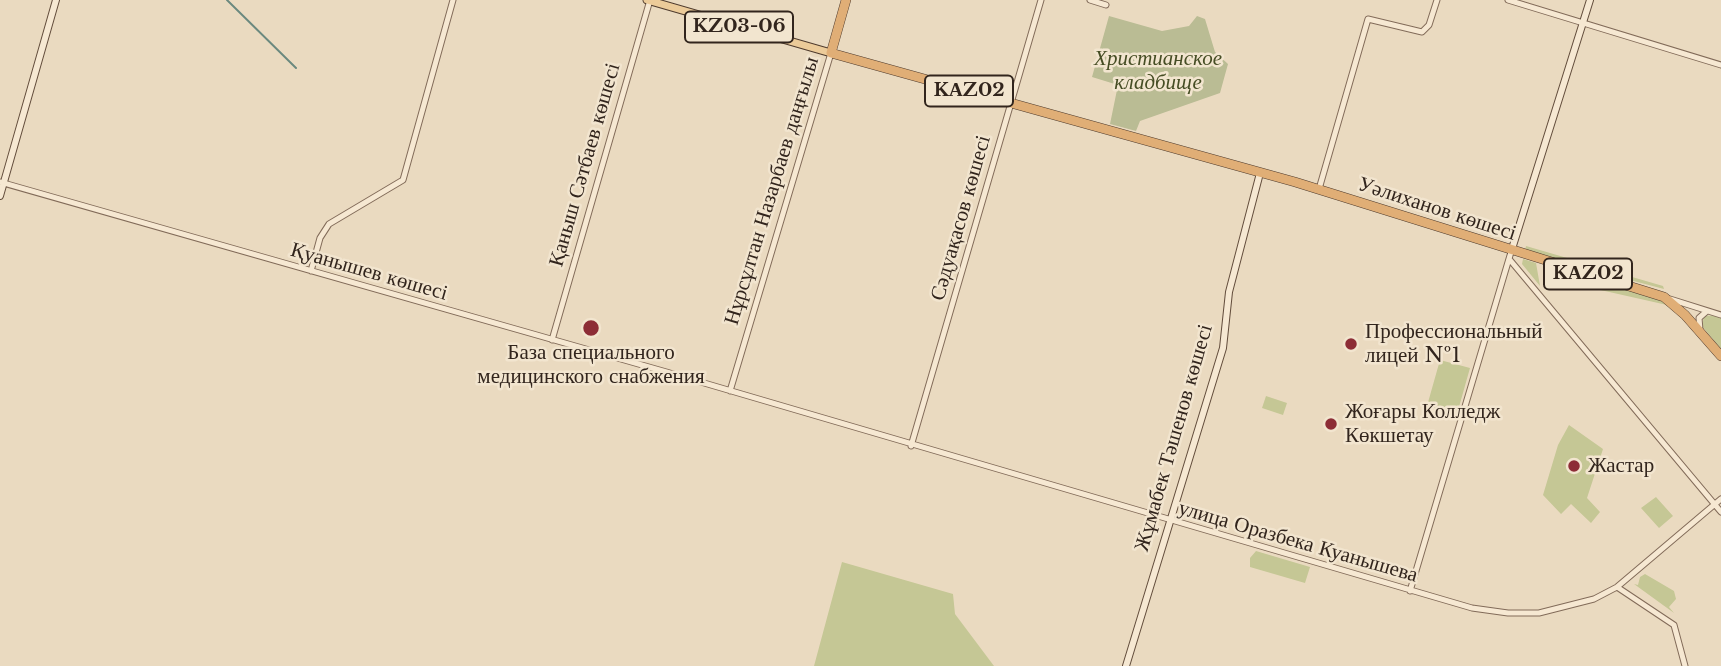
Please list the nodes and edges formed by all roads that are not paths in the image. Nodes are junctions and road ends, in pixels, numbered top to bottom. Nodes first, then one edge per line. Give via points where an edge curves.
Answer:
1 (56, 0) edge
2 (453, 0) edge
3 (649, 0) edge
4 (846, 0) edge
5 (1041, 0) edge
6 (1090, 0) edge
7 (1437, 0) edge
8 (1508, 0) edge
9 (1590, 0) edge
10 (1106, 5) dead end
11 (1583, 23) junction
12 (831, 53) junction
13 (1721, 65) edge
14 (1010, 103) junction
15 (1107, 130) junction
16 (1259, 176) junction
17 (2, 182) edge
18 (1319, 189) junction
19 (0, 196) edge
20 (1511, 256) junction
21 (311, 271) junction
22 (1664, 297) junction
23 (1707, 311) junction
24 (1721, 315) edge
25 (1701, 333) junction
26 (552, 340) junction
27 (1721, 356) edge
28 (730, 391) junction
29 (911, 446) junction
30 (1721, 499) edge
31 (1714, 504) junction
32 (1721, 512) edge
33 (1170, 522) junction
34 (1617, 587) junction
35 (1410, 591) junction
36 (1126, 666) edge
37 (1685, 666) edge

1 - 17 main road
2 - 21 street via 403,180 335,219 322,233
3 - 12 main road, KZ03-06
3 - 26 street, Қаныш Сәтбаев көшесі
4 - 12 highway, Нұрсұлтан Назарбаев даңғылы
5 - 14 street, Сәдуақасов көшесі
6 - 10 street
7 - 18 street via 1424,32 1368,19
8 - 11 street
9 - 11 main road
11 - 13 street
11 - 20 main road
12 - 14 highway, KАZ02
12 - 28 street, Нұрсұлтан Назарбаев даңғылы
14 - 15 highway, KАZ02
14 - 29 street, Сәдуақасов көшесі
15 - 16 highway, KАZ02
15 - 16 highway, Уәлиханов көшесі / KАZ02
16 - 18 highway, Уәлиханов көшесі / KАZ02
16 - 33 main road, Жұмабек Тәшенов көшесі via 1229,292 1223,348
17 - 19 main road
17 - 21 street, Қуанышев көшесі
18 - 20 highway, Уәлиханов көшесі / KАZ02
20 - 22 highway, Уәлиханов көшесі / KАZ02
20 - 31 street
20 - 35 street
21 - 26 street, Қуанышев көшесі
22 - 23 street, Уәлиханов көшесі
22 - 25 highway, Уәлиханов көшесі / KАZ02
23 - 24 street, Уәлиханов көшесі
23 - 25 street via 1699,318
25 - 27 highway, Уәлиханов көшесі / KАZ02
26 - 28 street, Қуанышев көшесі
28 - 29 street, улица Оразбека Куанышева
29 - 33 street, улица Оразбека Куанышева
30 - 31 street, улица Оразбека Куанышева
31 - 32 street
31 - 34 street, улица Оразбека Куанышева
33 - 35 street, улица Оразбека Куанышева
33 - 36 main road, Жұмабек Тәшенов көшесі
34 - 35 street, улица Оразбека Куанышева via 1558,610 1519,614 1472,608
34 - 37 street via 1674,625

